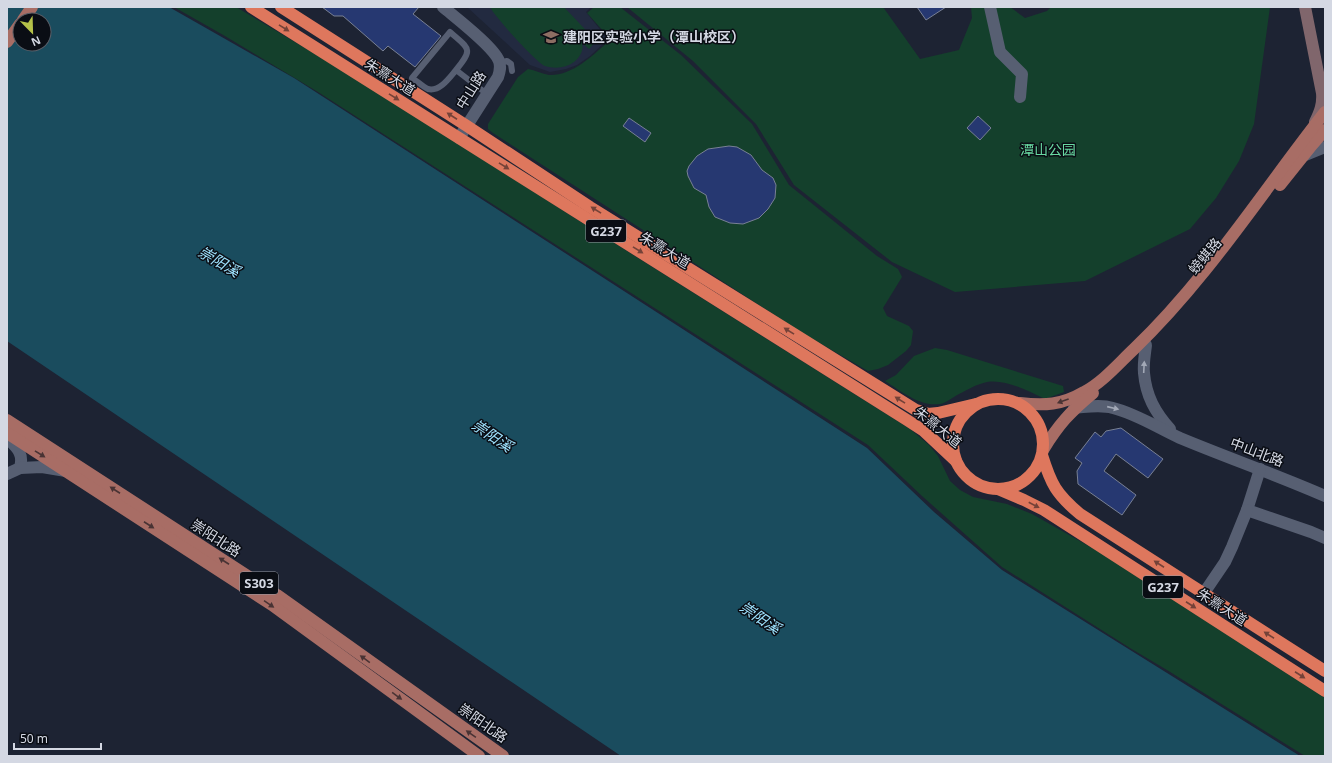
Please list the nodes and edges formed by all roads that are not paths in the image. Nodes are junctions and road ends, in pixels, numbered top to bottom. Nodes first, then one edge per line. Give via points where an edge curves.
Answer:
1 (251, 7) edge
2 (281, 7) edge
3 (443, 7) edge
4 (990, 7) edge
5 (1305, 7) edge
6 (1311, 7) edge
7 (1323, 67) edge
8 (456, 70) junction
9 (487, 94) junction
10 (1020, 97) dead end
11 (1325, 112) edge
12 (1325, 121) edge
13 (467, 126) junction
14 (1312, 129) junction
15 (1325, 130) edge
16 (459, 138) junction
17 (1312, 145) junction
18 (1325, 147) edge
19 (1303, 156) junction
20 (1146, 345) junction
21 (1110, 376) junction
22 (1020, 403) junction
23 (976, 404) junction
24 (1074, 408) junction
25 (7, 420) edge
26 (7, 433) edge
27 (1178, 437) junction
28 (7, 438) edge
29 (1043, 452) junction
30 (956, 461) junction
31 (20, 468) junction
32 (1260, 469) junction
33 (67, 471) junction
34 (7, 474) edge
35 (998, 489) junction
36 (1325, 496) edge
37 (1247, 510) junction
38 (1325, 538) edge
39 (1204, 593) junction
40 (1325, 671) edge
41 (1325, 691) edge
42 (480, 756) edge
43 (503, 756) edge

1 -> 16 highway, 朱熹大道 / G237
13 -> 2 highway, 朱熹大道 / G237
3 - 9 street, 中山路 via 492,50 506,70
4 - 10 street via 1000,52 1022,74
5 - 7 main road
6 - 7 main road
7 - 14 main road via 1323,101
8 - 8 lane via 468,52 466,46 450,32 412,78 433,89 444,84
8 - 9 lane
9 - 13 street, 中山路
11 - 14 main road
12 - 17 main road
13 - 16 street, 中山路
23 -> 13 highway, 朱熹大道 / G237 via 938,414 916,410 590,207
14 - 21 main road via 1204,273
15 - 17 main road, 螃蜞路
16 -> 30 highway, 朱熹大道 / G237 via 908,420 924,431
17 - 19 main road, 螃蜞路
18 - 19 street
19 - 20 main road, 螃蜞路 via 1242,236 1178,312
20 - 21 main road, 螃蜞路
27 -> 20 street via 1160,418 1150,400 1143,372
21 -> 22 main road via 1060,403 1039,406
21 - 24 main road
22 - 23 highway, G237 via 998,398
22 - 29 highway, G237 via 1036,418 1041,428 1044,439
23 - 30 highway, G237 via 957,422 952,448
24 -> 27 street, 中山北路 via 1112,407
24 - 29 main road via 1063,420
43 -> 25 main road, 崇阳北路 / S303 via 277,595
26 -> 33 main road, 崇阳北路 / S303
27 - 32 street, 中山北路
28 - 31 street via 21,455
29 - 35 highway, G237 via 1036,468 1026,480 1013,487
39 -> 29 highway, 朱熹大道 / G237 via 1065,502 1048,474
30 - 35 highway, G237 via 962,473 972,482
31 - 33 street via 42,467
31 - 34 street
32 - 36 street, 中山北路
32 - 37 street
33 -> 42 main road, 崇阳北路 / S303 via 272,605
35 -> 41 highway, 朱熹大道 / G237 via 1044,510
37 - 38 street
37 - 39 street via 1225,562
40 -> 39 highway, 朱熹大道 / G237

